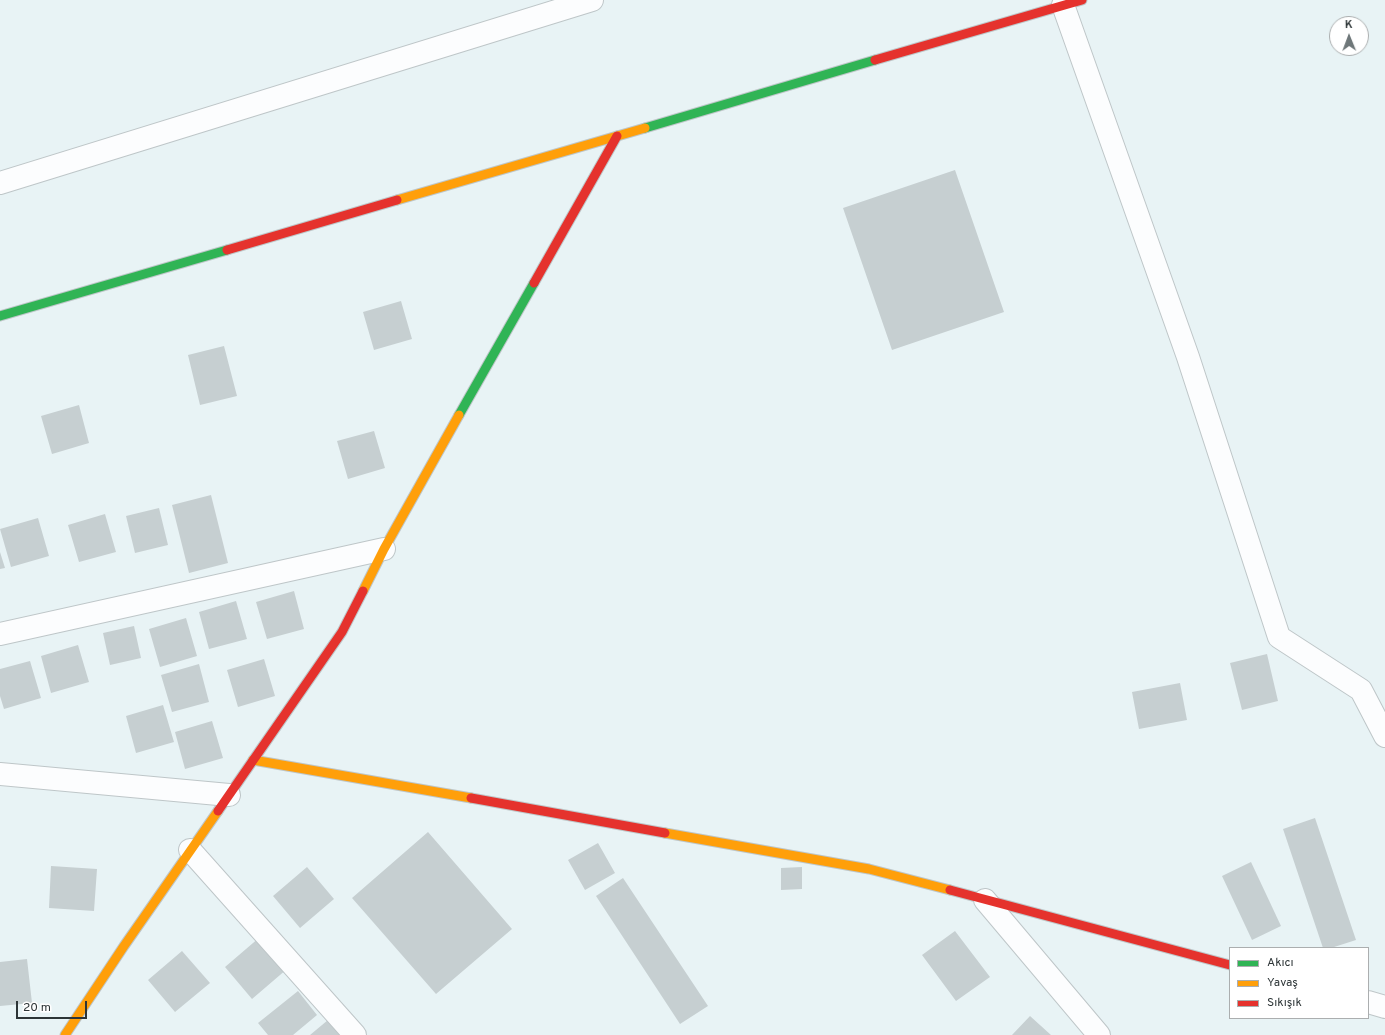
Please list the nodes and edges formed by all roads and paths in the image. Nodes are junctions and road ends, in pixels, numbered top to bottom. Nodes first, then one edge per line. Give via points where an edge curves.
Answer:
1 (592, 0) edge
2 (1073, 3) edge
3 (617, 136) junction
4 (0, 183) edge
5 (0, 316) edge
6 (384, 549) junction
7 (0, 634) edge
8 (1385, 736) edge
9 (253, 760) junction
10 (0, 774) edge
11 (229, 795) junction
12 (190, 850) junction
13 (985, 900) junction
14 (1229, 965) edge
15 (1369, 1002) edge
16 (1385, 1007) edge
17 (65, 1035) edge
18 (355, 1035) edge
19 (1100, 1035) edge

1 - 4 street
2 - 3 street
2 - 8 street via 1279,637 1361,690
3 - 5 street
3 - 6 street
6 - 7 street
6 - 9 street via 342,632
9 - 11 street
9 - 13 street via 870,869
10 - 11 street
11 - 12 street
12 - 17 street
12 - 18 street
13 - 14 street
13 - 19 street
15 - 16 street

